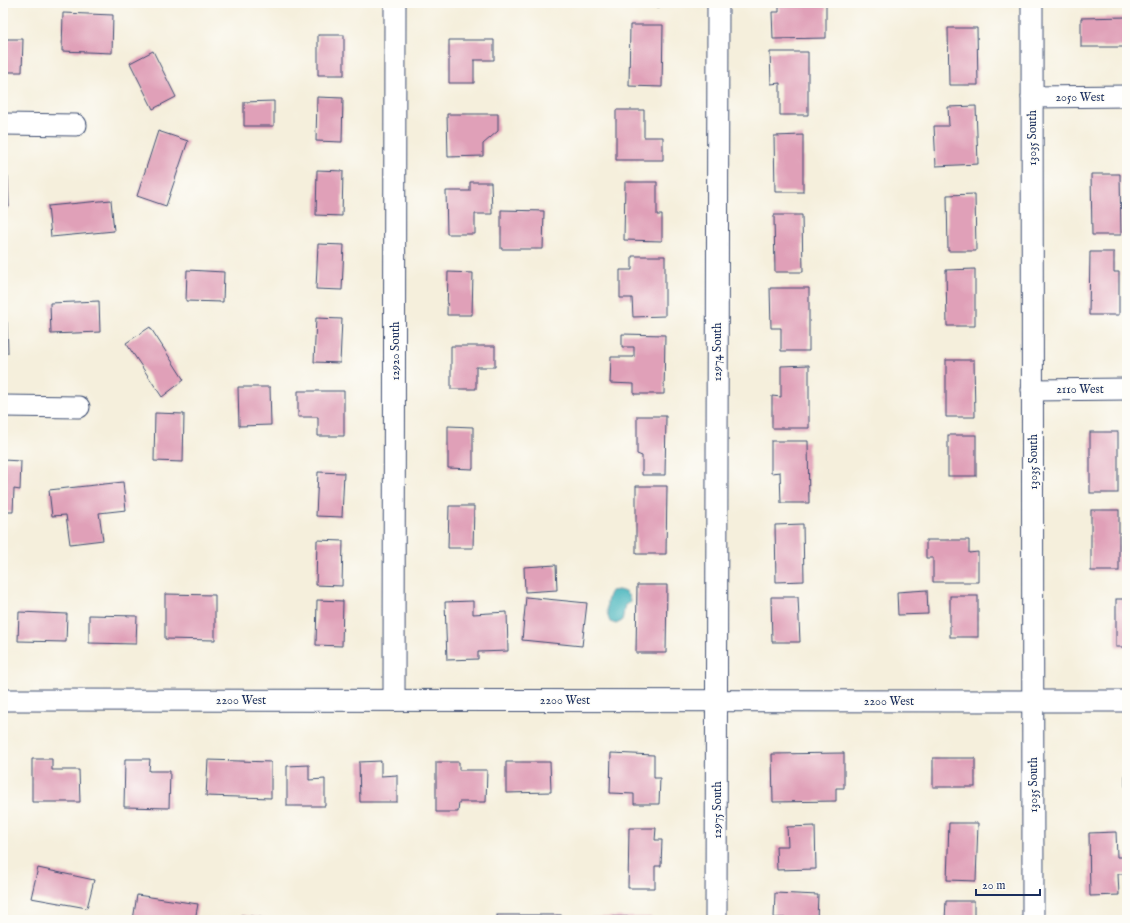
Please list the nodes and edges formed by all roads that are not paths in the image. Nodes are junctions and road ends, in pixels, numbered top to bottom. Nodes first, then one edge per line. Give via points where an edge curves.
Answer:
1 (395, 3) edge
2 (718, 3) edge
3 (1032, 3) edge
4 (1127, 96) edge
5 (1032, 97) junction
6 (3, 124) edge
7 (76, 124) dead end
8 (1127, 389) edge
9 (1032, 390) junction
10 (3, 406) edge
11 (79, 407) dead end
12 (3, 700) edge
13 (394, 700) junction
14 (717, 700) junction
15 (1033, 701) junction
16 (1127, 701) edge
17 (716, 920) edge
18 (1033, 920) edge

1 - 13 street, 12920 South
2 - 14 street, 12974 South
3 - 5 street, 13035 South
4 - 5 street, 2050 West
5 - 9 street, 13035 South
6 - 7 street
8 - 9 street, 2110 West
9 - 15 street, 13035 South
10 - 11 street
12 - 13 street, 2200 West
13 - 14 street, 2200 West
14 - 15 street, 2200 West
14 - 17 street, 12975 South
15 - 16 street, 2200 West
15 - 18 street, 13035 South

